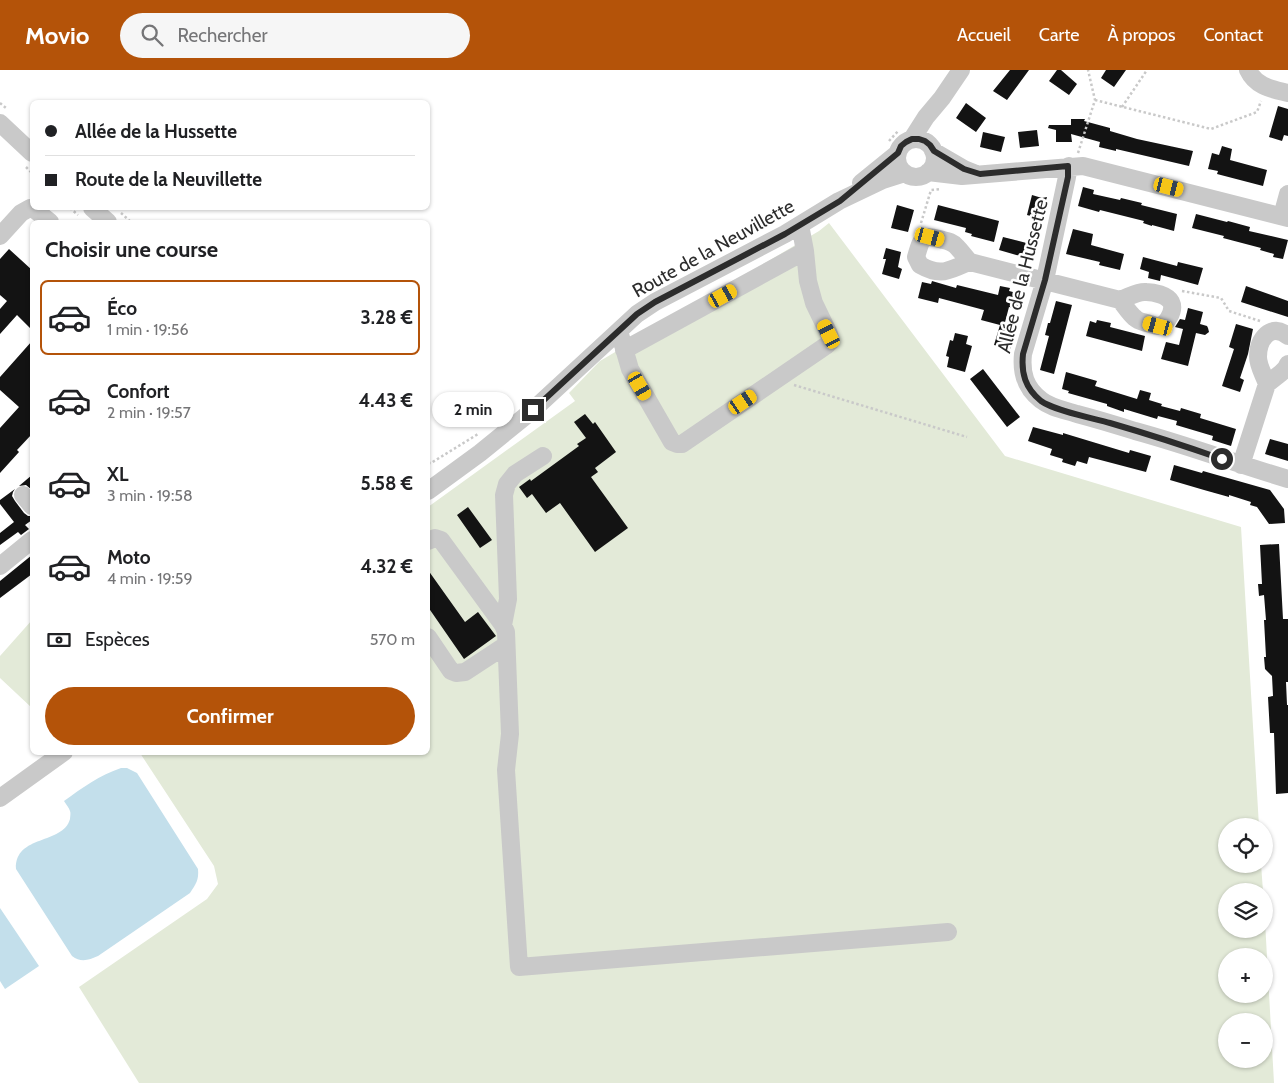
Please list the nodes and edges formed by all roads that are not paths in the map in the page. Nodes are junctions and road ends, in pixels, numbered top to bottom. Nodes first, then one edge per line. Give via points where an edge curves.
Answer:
1 (961, 70) edge
2 (1248, 70) edge
3 (1288, 93) edge
4 (942, 98) junction
5 (0, 123) edge
6 (912, 139) junction
7 (932, 148) junction
8 (30, 151) edge
9 (898, 153) junction
10 (1071, 166) junction
11 (928, 172) junction
12 (905, 173) junction
13 (980, 174) junction
14 (1288, 194) edge
15 (840, 201) junction
16 (30, 208) edge
17 (35, 210) edge
18 (96, 210) edge
19 (1285, 217) edge
20 (114, 218) edge
21 (48, 220) edge
22 (800, 225) junction
23 (0, 236) edge
24 (805, 251) junction
25 (970, 262) junction
26 (1045, 280) junction
27 (1120, 300) junction
28 (619, 331) junction
29 (1281, 333) edge
30 (624, 350) junction
31 (1288, 364) edge
32 (1266, 384) junction
33 (543, 456) dead end
34 (1241, 465) junction
35 (1288, 479) edge
36 (430, 490) edge
37 (430, 540) edge
38 (30, 544) edge
39 (0, 566) edge
40 (503, 624) junction
41 (430, 640) edge
42 (506, 645) junction
43 (60, 755) edge
44 (0, 798) edge
45 (948, 932) dead end

1 - 4 street
2 - 3 street via 1257,82
4 - 6 street
4 - 7 street via 933,123
5 - 8 street
6 - 7 street via 925,141
6 - 9 street via 901,146
7 - 11 street via 935,159
7 - 13 street via 964,169
9 - 12 street via 897,160
9 - 15 street, Route de la Neuvillette
10 - 13 street
10 - 19 street via 1094,168
10 - 26 street, Allée de la Hussette
11 - 12 street via 916,176
11 - 13 street via 962,176
12 - 15 street, Route de la Neuvillette
14 - 19 street
15 - 22 street, Route de la Neuvillette
16 - 23 street
17 - 21 street
18 - 20 street
22 - 24 street
22 - 28 street, Route de la Neuvillette via 655,302
24 - 30 street
24 - 30 street via 814,303 830,341 682,444 672,442 630,369
25 - 25 street via 952,242 930,237 920,243 916,257 923,267 940,272 948,272
25 - 26 street
26 - 27 street
26 - 34 street, Allée de la Hussette via 1022,366 1023,375 1036,396 1058,408
27 - 27 street via 1139,321 1158,326 1169,318 1172,307 1168,298 1148,292
28 - 30 street
28 - 36 street, Route de la Neuvillette via 533,410
29 - 32 street via 1268,333 1260,346 1259,363
31 - 32 street
32 - 34 street
33 - 40 street via 515,474 504,495 508,599
34 - 35 street, Allée de la Hussette
37 - 40 street via 441,540
38 - 39 street
40 - 42 street
41 - 42 street via 451,671 456,673 465,672
42 - 45 street via 510,734 506,770 518,967
43 - 44 street

